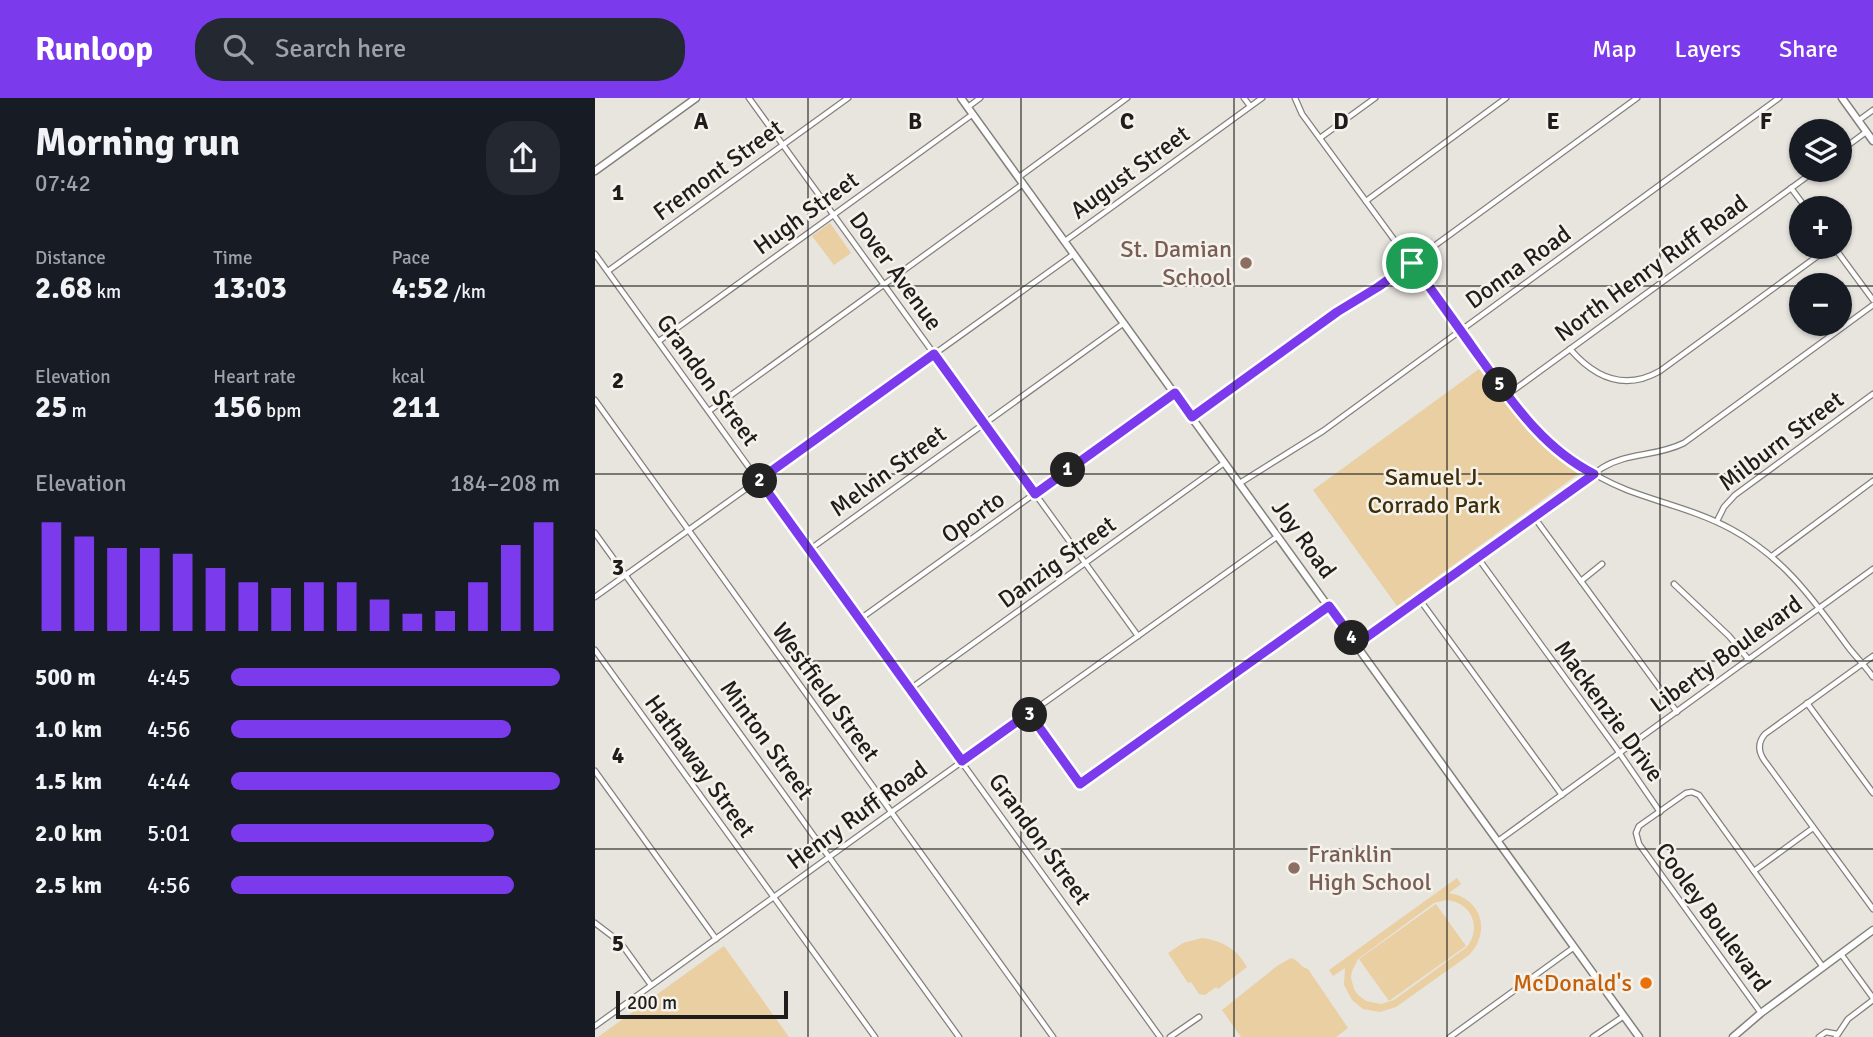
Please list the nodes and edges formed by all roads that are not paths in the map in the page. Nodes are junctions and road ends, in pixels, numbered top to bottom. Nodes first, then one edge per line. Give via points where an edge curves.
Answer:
1 (696, 98) edge
2 (749, 98) edge
3 (848, 98) edge
4 (961, 98) edge
5 (980, 98) edge
6 (1127, 98) edge
7 (1244, 98) edge
8 (1262, 98) edge
9 (1295, 98) edge
10 (1375, 98) edge
11 (1506, 98) edge
12 (1637, 98) edge
13 (1779, 98) edge
14 (1842, 98) edge
15 (1250, 106) junction
16 (968, 107) junction
17 (1873, 110) edge
18 (973, 114) junction
19 (1858, 121) junction
20 (1867, 132) junction
21 (1320, 138) junction
22 (1873, 141) edge
23 (1852, 143) edge
24 (783, 145) junction
25 (595, 171) edge
26 (1021, 180) junction
27 (1799, 182) edge
28 (1791, 188) junction
29 (1797, 196) edge
30 (1366, 201) junction
31 (833, 215) junction
32 (1065, 241) junction
33 (595, 254) edge
34 (1074, 254) junction
35 (1815, 259) edge
36 (1841, 259) edge
37 (1412, 263) junction
38 (608, 271) junction
39 (884, 285) junction
40 (1873, 303) edge
41 (1124, 323) junction
42 (1461, 331) junction
43 (659, 341) junction
44 (1570, 349) junction
45 (934, 354) junction
46 (1175, 393) junction
47 (1507, 394) junction
48 (1873, 394) edge
49 (595, 400) edge
50 (709, 411) junction
51 (1192, 417) junction
52 (984, 424) junction
53 (1225, 463) junction
54 (1594, 474) junction
55 (759, 480) junction
56 (1873, 481) edge
57 (1240, 484) junction
58 (1035, 494) junction
59 (1534, 517) junction
60 (1717, 521) junction
61 (688, 530) junction
62 (595, 533) edge
63 (1278, 536) junction
64 (809, 550) junction
65 (1772, 556) junction
66 (1478, 558) junction
67 (1085, 563) junction
68 (1602, 564) dead end
69 (1873, 569) edge
70 (624, 575) junction
71 (1581, 581) junction
72 (1674, 584) dead end
73 (595, 597) edge
74 (1420, 600) junction
75 (1329, 606) junction
76 (1819, 608) junction
77 (859, 620) junction
78 (1138, 636) junction
79 (1357, 644) junction
80 (595, 650) edge
81 (1873, 656) edge
82 (1749, 660) junction
83 (1862, 664) junction
84 (1873, 677) edge
85 (910, 689) junction
86 (1807, 704) junction
87 (1677, 712) junction
88 (1029, 713) junction
89 (1619, 754) junction
90 (962, 761) junction
91 (595, 771) edge
92 (1873, 793) edge
93 (1562, 795) junction
94 (891, 812) junction
95 (1660, 812) junction
96 (1814, 828) junction
97 (1499, 841) junction
98 (830, 857) junction
99 (1753, 871) junction
100 (774, 896) junction
101 (1873, 908) edge
102 (595, 923) edge
103 (1873, 930) edge
104 (716, 939) junction
105 (1573, 948) junction
106 (1841, 954) junction
107 (1823, 967) junction
108 (651, 985) junction
109 (1873, 999) edge
110 (1761, 1013) junction
111 (1624, 1016) junction
112 (1199, 1017) dead end
113 (595, 1026) edge
114 (1836, 1035) edge
115 (875, 1037) edge
116 (959, 1037) edge
117 (1053, 1037) edge
118 (1160, 1037) edge
119 (1170, 1037) edge
120 (1450, 1037) edge
121 (1593, 1037) edge
122 (1639, 1037) edge
123 (1733, 1037) edge
124 (1819, 1037) edge

1 - 25 street
2 - 24 street, Dover Avenue
3 - 24 street, Fremont Street
4 - 16 street, Joy Road
5 - 16 street
6 - 26 street
7 - 15 street
8 - 15 street
9 - 21 street
10 - 21 street
11 - 30 street
12 - 37 street
13 - 42 street, Donna Road
14 - 19 street
15 - 32 street, August Street
16 - 18 street, Joy Road
17 - 19 street
18 - 26 street, Joy Road
18 - 31 street, Hugh Street
19 - 20 street
20 - 22 street
20 - 23 street
21 - 30 street
24 - 31 street, Dover Avenue
24 - 38 street, Fremont Street
26 - 32 street, Joy Road
26 - 39 street
27 - 28 street, North Henry Ruff Road
28 - 29 street
28 - 44 street, North Henry Ruff Road
30 - 37 street
31 - 39 street, Dover Avenue
31 - 43 street, Hugh Street
32 - 34 street, Joy Road
33 - 38 street, Grandon Street
34 - 41 street, Joy Road
34 - 45 street
35 - 44 street via 1649,377 1628,381 1605,377
36 - 40 street
37 - 42 street
37 - 51 street
38 - 43 street, Grandon Street
39 - 45 street, Dover Avenue
39 - 50 street
40 - 54 street via 1684,443 1661,453 1621,459
41 - 46 street, Joy Road
41 - 52 street, Melvin Street
42 - 47 street
42 - 57 street, Donna Road via 1311,440
43 - 50 street, Grandon Street
44 - 47 street, North Henry Ruff Road
45 - 52 street, Dover Avenue
45 - 55 street
46 - 51 street, Joy Road
46 - 58 street, Oporto
47 - 54 street via 1530,425
48 - 60 street, Milburn Street via 1735,495
49 - 61 street, Westfield Street
50 - 55 street, Grandon Street
51 - 53 street, Joy Road
52 - 58 street, Dover Avenue
52 - 64 street, Melvin Street
53 - 57 street, Joy Road
53 - 67 street, Danzig Street
54 - 59 street
54 - 60 street
55 - 61 street
55 - 64 street, Grandon Street
56 - 65 street
57 - 63 street, Joy Road
58 - 67 street, Dover Avenue
58 - 77 street, Oporto
59 - 66 street
59 - 71 street
60 - 65 street
61 - 70 street
61 - 94 street, Westfield Street
62 - 70 street, Minton Street
63 - 75 street, Joy Road
63 - 78 street, Henry Ruff Road
64 - 77 street, Grandon Street
65 - 76 street
66 - 74 street
66 - 89 street, Mackenzie Drive
67 - 78 street, Dover Avenue
67 - 85 street, Danzig Street
68 - 71 street
69 - 76 street, Liberty Boulevard
70 - 73 street
70 - 98 street, Minton Street
71 - 87 street
72 - 82 street
74 - 79 street
74 - 93 street
75 - 79 street, Joy Road
75 - 88 street via 1080,784
76 - 82 street, Liberty Boulevard
76 - 83 street
77 - 85 street, Grandon Street
78 - 88 street, Henry Ruff Road
79 - 97 street, Joy Road
80 - 100 street, Hathaway Street
81 - 83 street
82 - 87 street, Liberty Boulevard
83 - 84 street
83 - 86 street
85 - 90 street, Grandon Street
86 - 92 street
86 - 96 street via 1765,734 1759,745 1760,754
87 - 89 street, Liberty Boulevard
88 - 90 street, Henry Ruff Road
89 - 93 street, Liberty Boulevard
89 - 95 street, Mackenzie Drive
90 - 94 street, Henry Ruff Road
90 - 118 street, Grandon Street
91 - 104 street
93 - 97 street, Liberty Boulevard
94 - 98 street, Henry Ruff Road
94 - 117 street, Westfield Street
95 - 99 street, Mackenzie Drive via 1686,793 1696,793
95 - 110 street, Cooley Boulevard via 1637,828 1637,841
96 - 99 street
96 - 101 street
97 - 105 street, Joy Road
98 - 100 street, Henry Ruff Road
98 - 116 street, Minton Street
99 - 107 street, Mackenzie Drive
100 - 104 street, Henry Ruff Road
100 - 115 street, Hathaway Street
102 - 108 street via 620,942
103 - 106 street
104 - 108 street, Henry Ruff Road
105 - 111 street, Joy Road
105 - 120 street
106 - 107 street
106 - 109 street
107 - 110 street
108 - 113 street, Henry Ruff Road
109 - 114 street
110 - 123 street
111 - 121 street
111 - 122 street, Joy Road
112 - 119 street
114 - 124 street via 1828,1032

